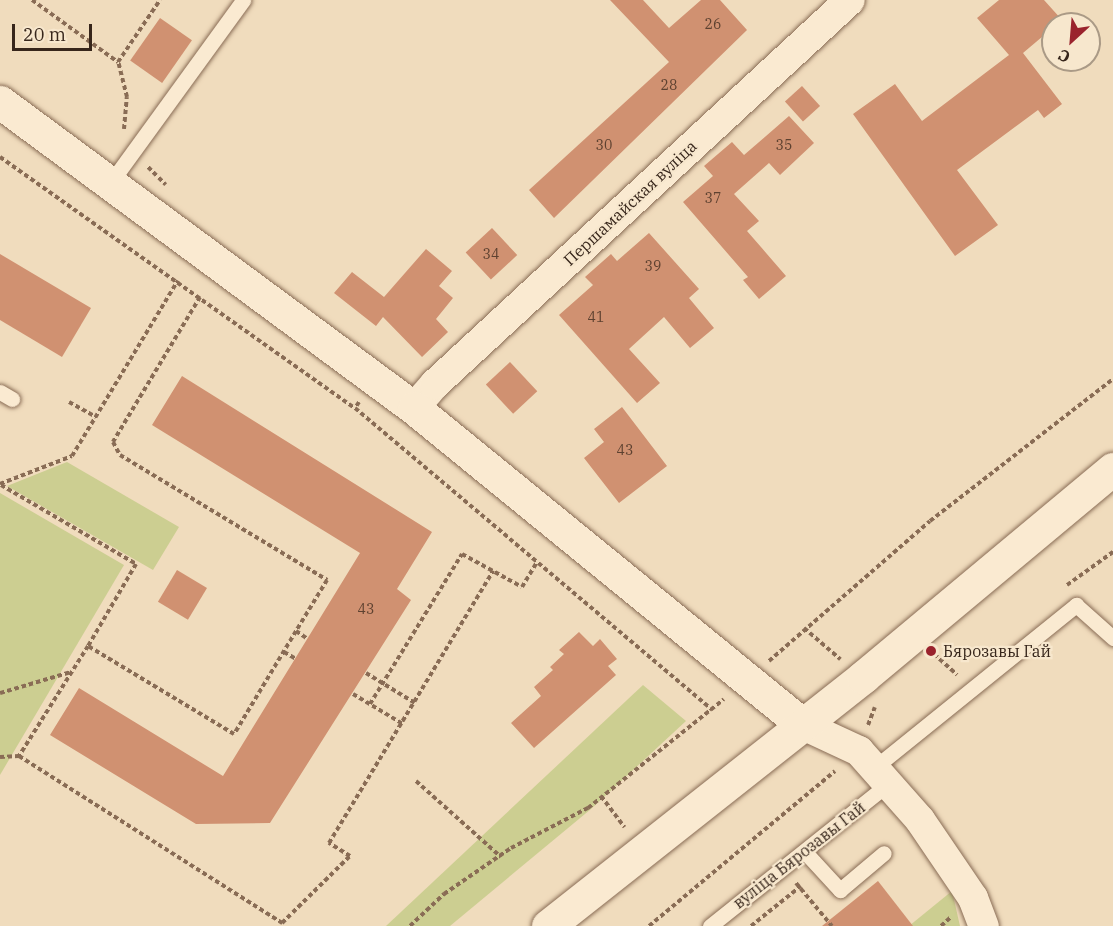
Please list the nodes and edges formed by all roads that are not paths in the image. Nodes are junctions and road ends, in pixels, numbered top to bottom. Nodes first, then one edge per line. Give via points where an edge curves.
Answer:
1 (243, 0) edge
2 (850, 0) edge
3 (0, 102) edge
4 (111, 182) junction
5 (414, 408) junction
6 (1113, 469) edge
7 (1113, 638) edge
8 (803, 725) junction
9 (874, 768) junction
10 (805, 852) junction
11 (884, 853) dead end
12 (548, 926) edge
13 (710, 926) edge
14 (984, 926) edge

1 - 4 lane
2 - 5 street, Першамайская вуліца via 435,384
3 - 4 main road
4 - 5 main road
5 - 8 main road
6 - 8 main road
7 - 9 lane, вуліца Бярозавы Гай via 1076,605
8 - 9 street
8 - 12 main road
9 - 10 lane, вуліца Бярозавы Гай
9 - 14 street via 920,820 973,898
10 - 11 lane via 840,890
10 - 13 lane, вуліца Бярозавы Гай

